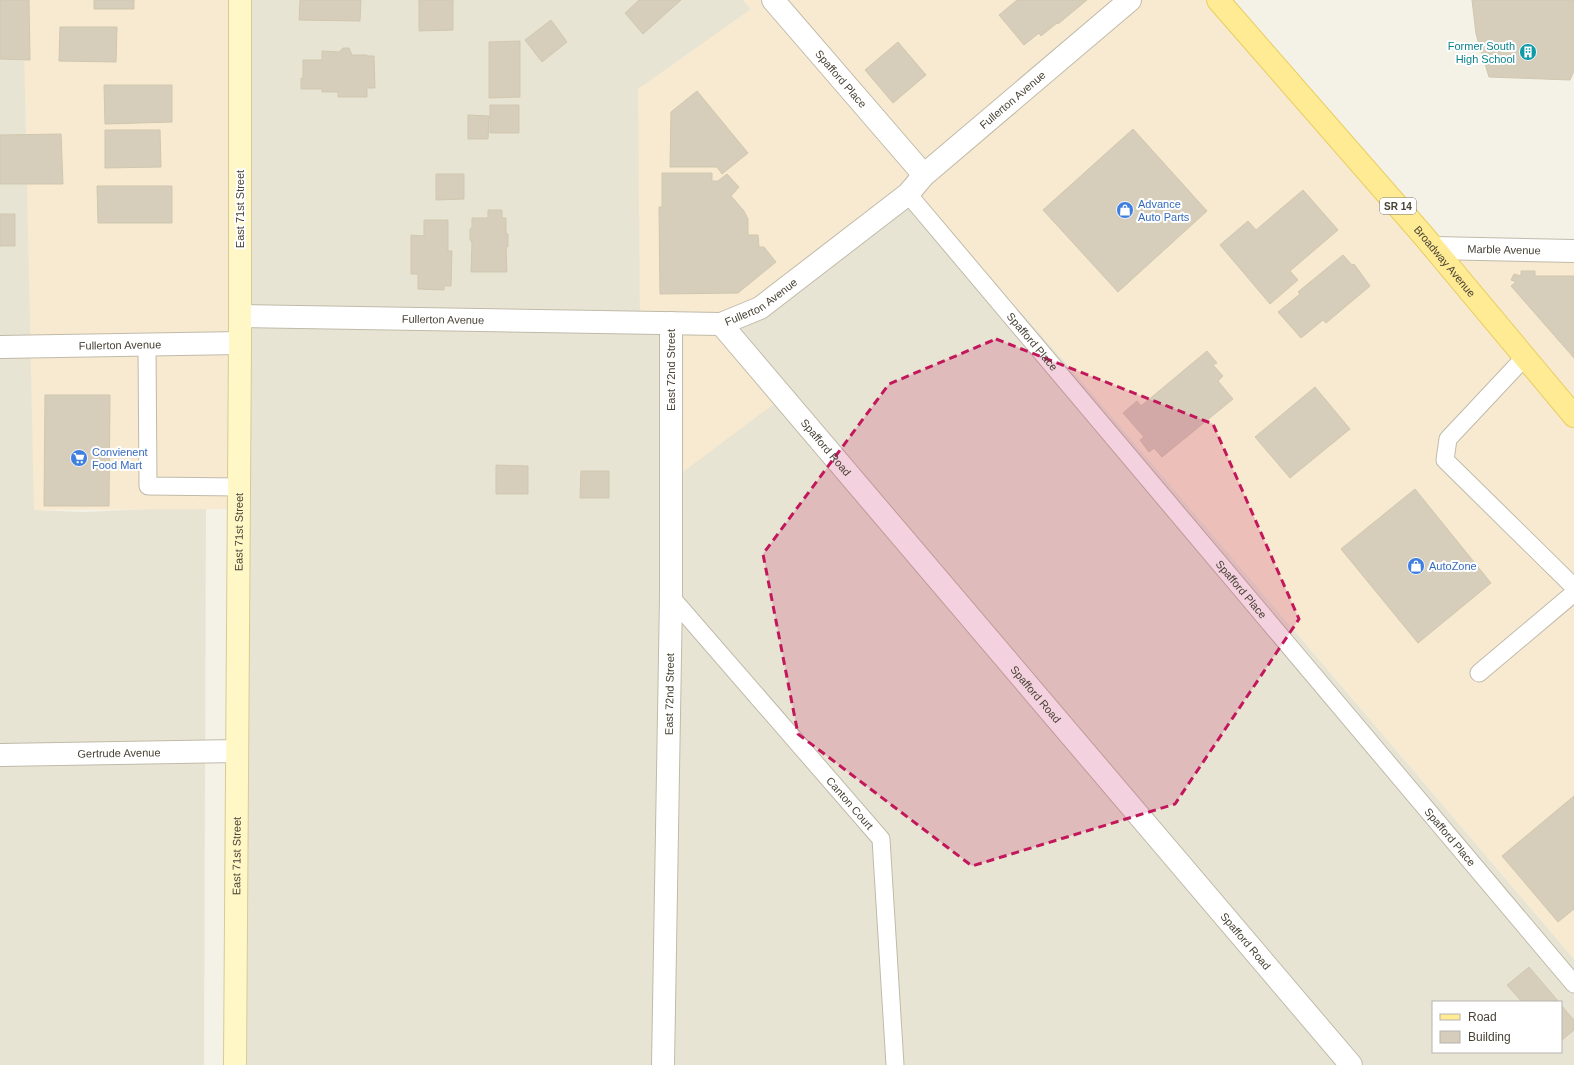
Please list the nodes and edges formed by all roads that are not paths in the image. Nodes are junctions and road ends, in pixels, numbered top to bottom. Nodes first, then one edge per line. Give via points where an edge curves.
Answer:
1 (240, 0) edge
2 (773, 0) edge
3 (1130, 0) edge
4 (1218, 0) edge
5 (924, 175) junction
6 (908, 194) junction
7 (1434, 248) junction
8 (1574, 251) edge
9 (240, 316) junction
10 (671, 323) junction
11 (721, 324) junction
12 (240, 343) junction
13 (147, 345) junction
14 (0, 347) edge
15 (1525, 357) junction
16 (1574, 416) edge
17 (239, 487) junction
18 (1574, 587) edge
19 (1574, 594) edge
20 (671, 597) junction
21 (1479, 673) dead end
22 (237, 751) junction
23 (0, 754) edge
24 (1574, 984) edge
25 (235, 1065) edge
26 (663, 1065) edge
27 (895, 1065) edge
28 (1351, 1065) edge

1 - 9 main road, East 71st Street
2 - 5 street, Spafford Place
3 - 5 street, Fullerton Avenue
4 - 7 main road, Broadway Avenue / SR 14
5 - 6 street, Fullerton Avenue
6 - 11 street, Fullerton Avenue via 760,308
6 - 24 lane, Spafford Place
7 - 8 street, Marble Avenue
7 - 15 main road, Broadway Avenue / SR 14
9 - 10 street, Fullerton Avenue
9 - 12 main road, East 71st Street
10 - 11 street, Fullerton Avenue
10 - 20 street, East 72nd Street
11 - 28 street, Spafford Road
12 - 13 street, Fullerton Avenue
12 - 17 main road, East 71st Street
13 - 14 street, Fullerton Avenue
13 - 17 lane via 148,486
15 - 16 main road, Broadway Avenue / SR 14
15 - 18 lane via 1448,439 1445,460
17 - 22 main road, East 71st Street
19 - 21 lane
20 - 26 street, East 72nd Street
20 - 27 lane, Canton Court via 881,839
22 - 23 street, Gertrude Avenue
22 - 25 main road, East 71st Street

